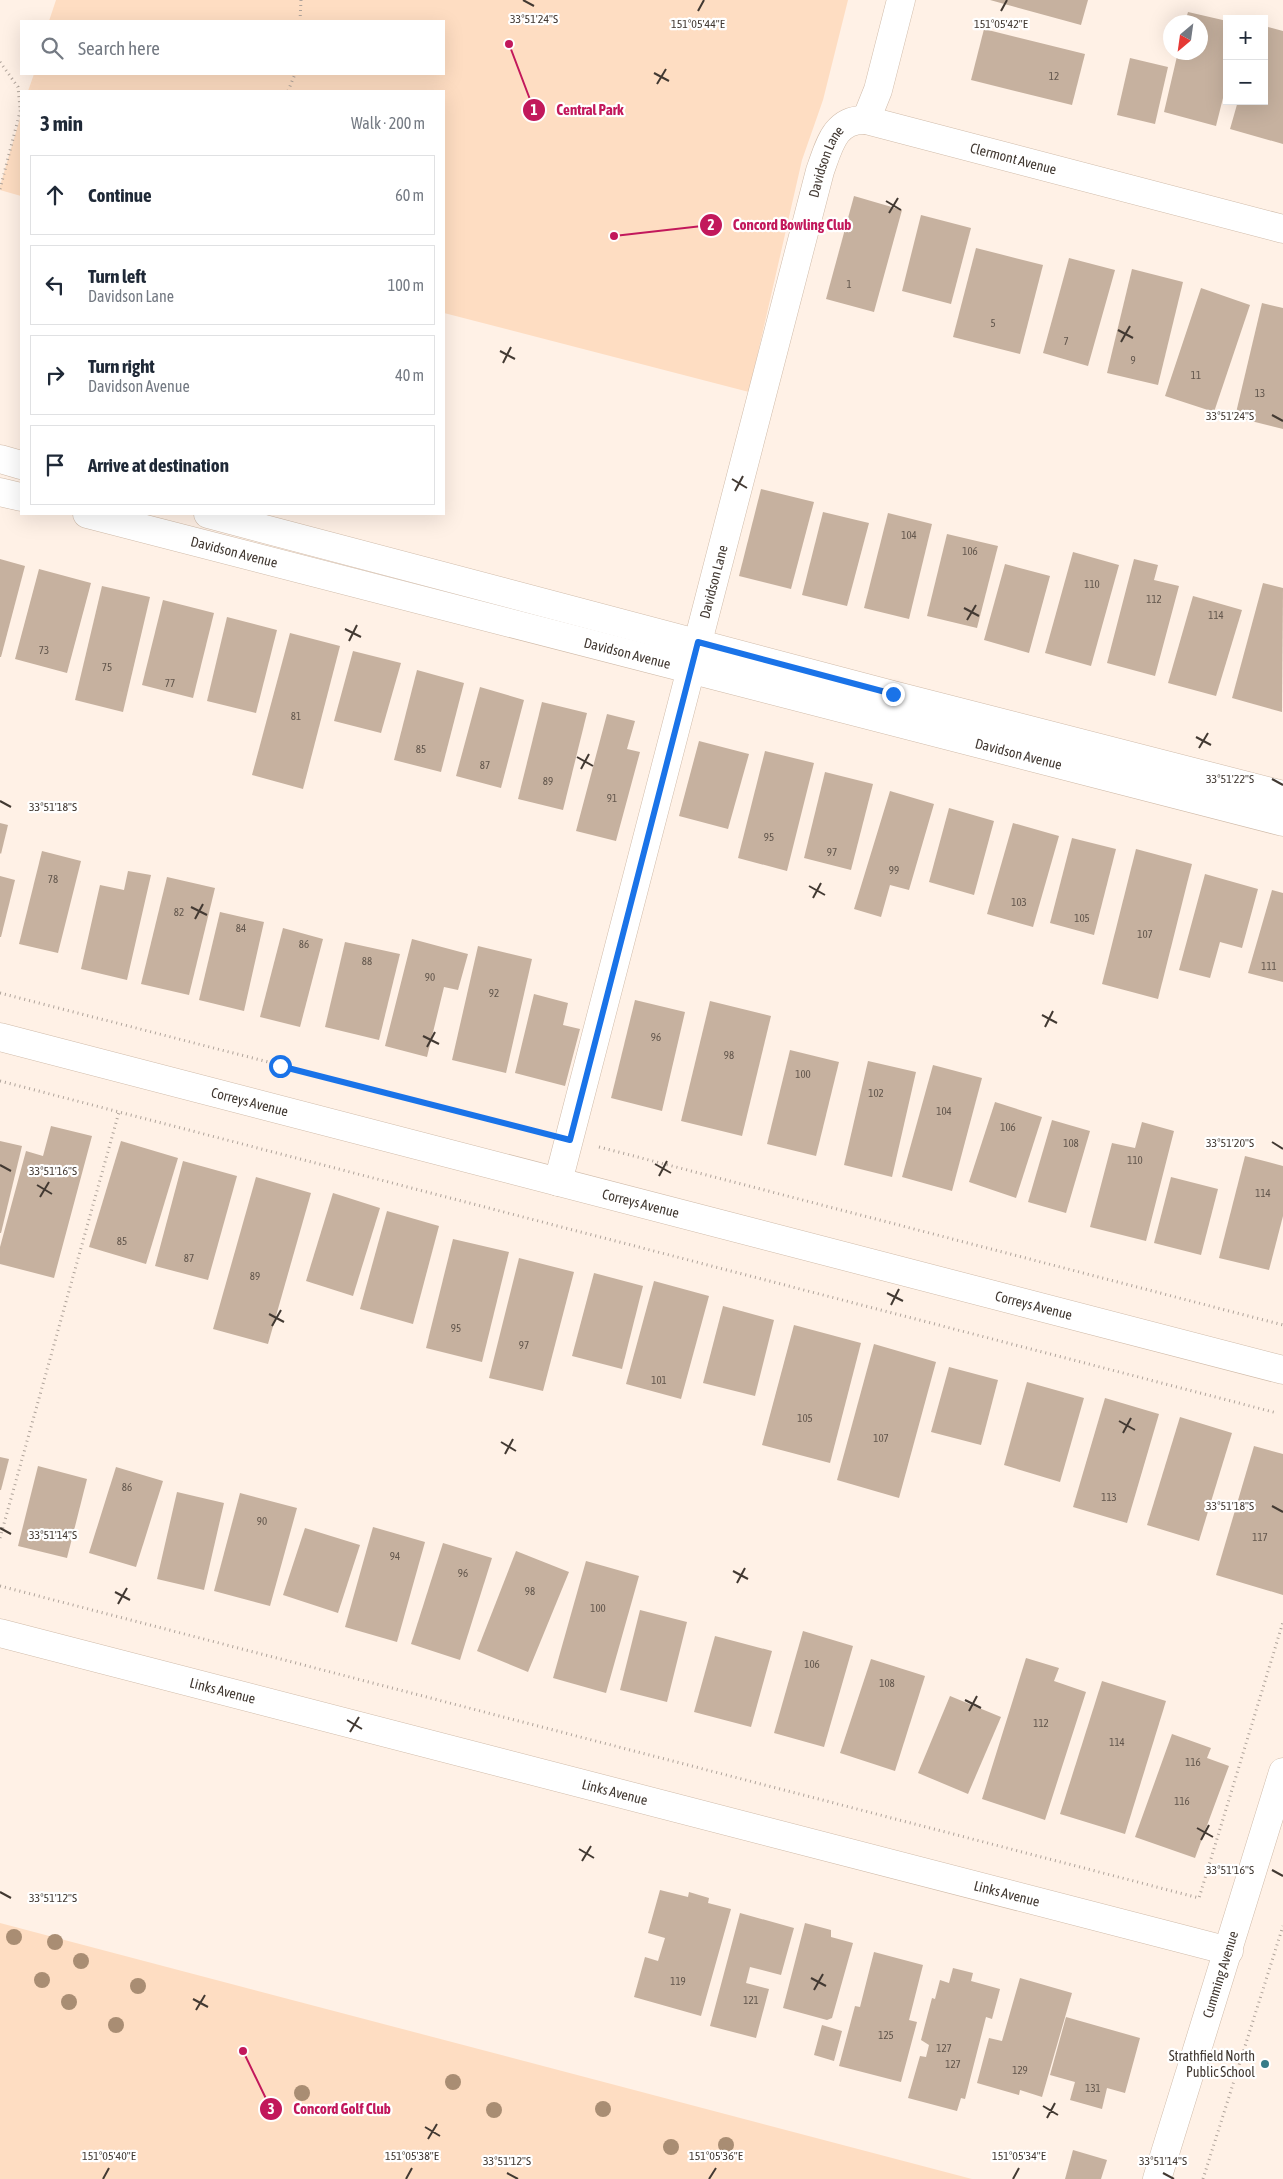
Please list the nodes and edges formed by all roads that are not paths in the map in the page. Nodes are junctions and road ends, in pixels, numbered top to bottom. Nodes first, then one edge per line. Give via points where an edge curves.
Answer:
1 (901, 0) edge
2 (866, 120) junction
3 (1283, 229) edge
4 (0, 459) edge
5 (20, 465) edge
6 (0, 492) edge
7 (20, 497) edge
8 (91, 515) edge
9 (212, 515) edge
10 (698, 642) junction
11 (691, 668) junction
12 (1283, 795) edge
13 (1283, 822) edge
14 (0, 1037) edge
15 (558, 1182) junction
16 (1283, 1370) edge
17 (0, 1633) edge
18 (1283, 1772) edge
19 (1229, 1951) junction
20 (1157, 2179) edge

1 - 2 street via 878,90
2 - 3 street, Clermont Avenue
2 - 10 street, Davidson Lane via 844,123 831,142 820,171
4 - 5 street
6 - 7 street
8 - 11 street, Davidson Avenue
9 - 10 street, Davidson Avenue
10 - 11 street, Davidson Lane
10 - 12 street, Davidson Avenue
11 - 13 street, Davidson Avenue
11 - 15 street, Davidson Lane
14 - 15 street, Correys Avenue
15 - 16 street, Correys Avenue
17 - 19 street, Links Avenue
18 - 19 street, Cumming Avenue
19 - 20 street, Cumming Avenue

